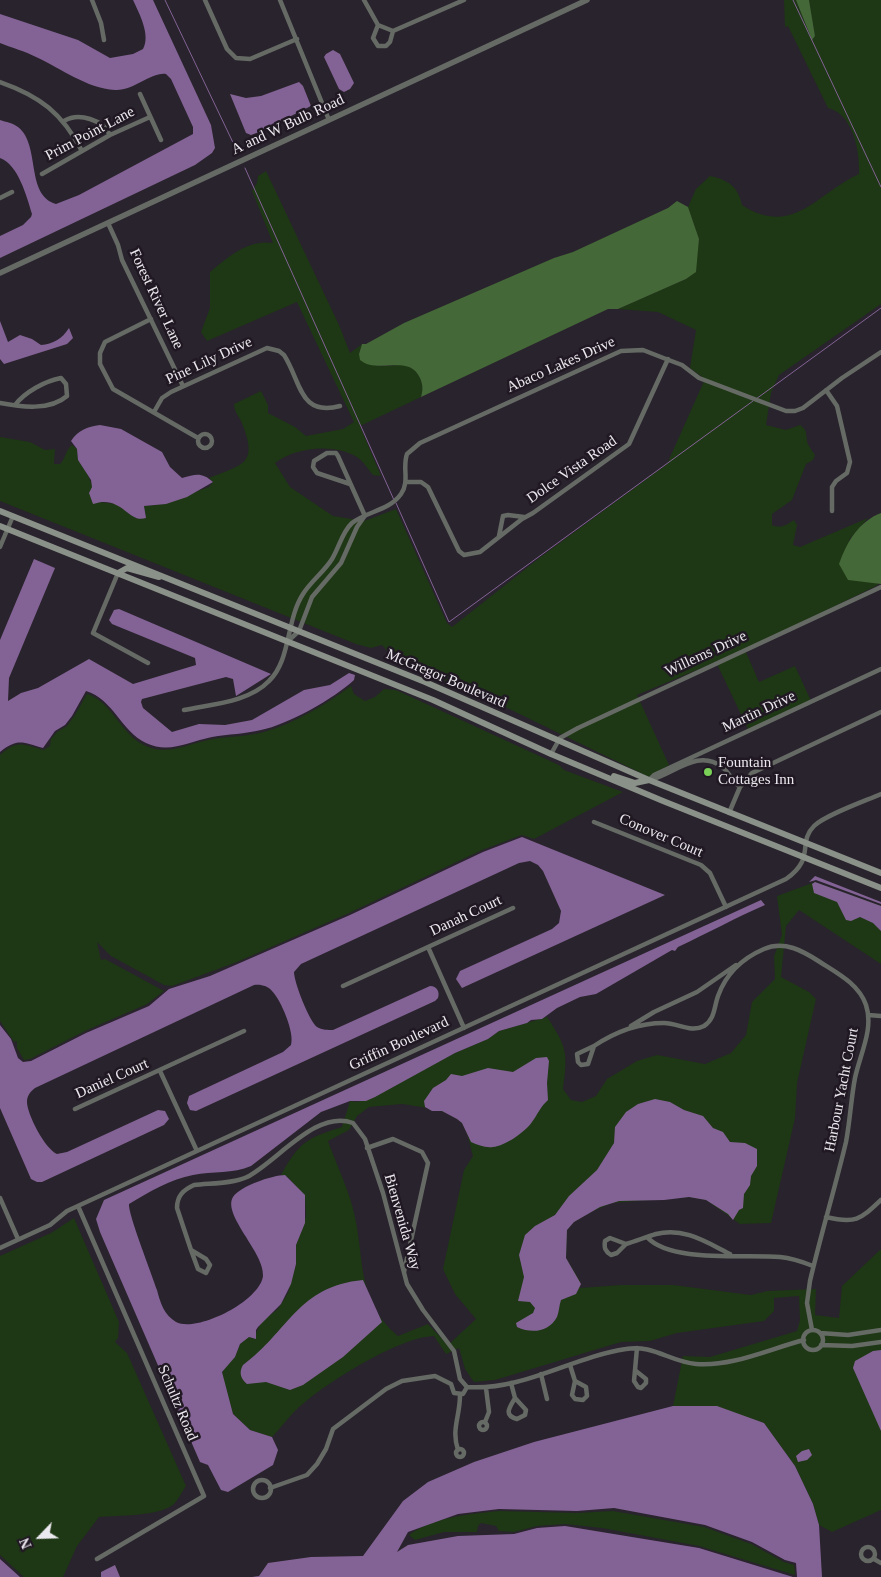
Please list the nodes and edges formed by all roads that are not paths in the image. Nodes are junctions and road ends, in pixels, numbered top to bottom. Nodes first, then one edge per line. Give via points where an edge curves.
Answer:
1 (92, 0) edge
2 (205, 0) edge
3 (280, 0) edge
4 (364, 0) edge
5 (464, 0) edge
6 (585, 0) edge
7 (378, 25) junction
8 (393, 31) junction
9 (297, 39) junction
10 (104, 40) dead end
11 (0, 82) edge
12 (140, 94) dead end
13 (150, 117) junction
14 (330, 120) junction
15 (64, 121) junction
16 (110, 135) junction
17 (161, 140) dead end
18 (82, 151) junction
19 (42, 174) dead end
20 (12, 192) dead end
21 (0, 198) edge
22 (108, 223) junction
23 (0, 273) edge
24 (151, 319) junction
25 (881, 352) edge
26 (668, 359) junction
27 (183, 386) junction
28 (826, 390) junction
29 (0, 403) edge
30 (15, 405) junction
31 (340, 406) dead end
32 (154, 412) junction
33 (198, 438) dead end
34 (406, 482) junction
35 (350, 484) junction
36 (0, 511) edge
37 (832, 511) dead end
38 (13, 516) junction
39 (365, 516) junction
40 (525, 517) junction
41 (0, 526) edge
42 (7, 529) junction
43 (498, 537) junction
44 (0, 547) edge
45 (118, 573) junction
46 (165, 577) junction
47 (881, 587) edge
48 (289, 627) junction
49 (299, 631) junction
50 (288, 642) junction
51 (148, 663) dead end
52 (881, 669) edge
53 (184, 710) dead end
54 (881, 712) edge
55 (556, 741) junction
56 (551, 754) junction
57 (586, 769) junction
58 (649, 780) junction
59 (740, 787) junction
60 (881, 794) edge
61 (729, 813) junction
62 (594, 822) dead end
63 (807, 844) junction
64 (805, 858) junction
65 (881, 874) edge
66 (881, 888) edge
67 (726, 907) junction
68 (513, 908) dead end
69 (428, 947) junction
70 (738, 964) junction
71 (343, 986) dead end
72 (868, 1015) junction
73 (881, 1016) edge
74 (464, 1028) junction
75 (628, 1028) junction
76 (244, 1031) dead end
77 (594, 1046) junction
78 (160, 1071) junction
79 (75, 1109) dead end
80 (367, 1148) junction
81 (197, 1151) junction
82 (0, 1198) edge
83 (881, 1200) edge
84 (78, 1206) junction
85 (826, 1217) junction
86 (647, 1237) junction
87 (18, 1239) junction
88 (626, 1244) junction
89 (0, 1248) edge
90 (191, 1250) junction
91 (731, 1255) junction
92 (814, 1266) junction
93 (404, 1274) junction
94 (812, 1330) junction
95 (881, 1330) edge
96 (820, 1333) junction
97 (804, 1340) junction
98 (881, 1342) edge
99 (821, 1345) junction
100 (637, 1348) junction
101 (570, 1365) junction
102 (636, 1371) dead end
103 (540, 1374) junction
104 (460, 1379) junction
105 (575, 1381) junction
106 (451, 1384) junction
107 (511, 1384) junction
108 (467, 1387) junction
109 (486, 1388) junction
110 (460, 1395) junction
111 (515, 1398) junction
112 (548, 1399) dead end
113 (485, 1422) dead end
114 (458, 1450) dead end
115 (270, 1488) dead end
116 (96, 1559) dead end
117 (874, 1559) dead end
118 (881, 1563) edge

1 - 10 street
2 - 9 street via 227,49 236,58 250,59
3 - 9 street
4 - 7 street
5 - 8 street
6 - 14 street, A and W Bulb Road
7 - 8 street
7 - 8 street via 373,38 378,46 386,46
9 - 14 street
11 - 15 street via 31,94
12 - 13 street
13 - 16 street, Prim Point Lane
13 - 17 street
14 - 22 street, A and W Bulb Road
15 - 16 street via 76,116 90,119 105,127
15 - 18 street
16 - 18 street, Prim Point Lane
18 - 19 street, Prim Point Lane
20 - 21 street
22 - 23 street, A and W Bulb Road
22 - 24 street, Forest River Lane
24 - 27 street, Forest River Lane
24 - 32 street via 110,338 102,347 99,358 114,389
25 - 28 street, Abaco Lakes Drive
26 - 28 street, Abaco Lakes Drive via 695,376 786,410 795,411
26 - 34 street, Abaco Lakes Drive via 636,350 613,353 420,443 405,458
26 - 40 street, Dolce Vista Road via 630,444
27 - 31 street, Pine Lily Drive via 261,350 274,349 284,355 308,402 324,409
27 - 32 street, Pine Lily Drive via 166,394
28 - 37 street via 837,406 850,462 847,473 832,487
29 - 30 street
30 - 30 street via 46,406 59,401 67,396 66,384 61,378 53,381 24,395
32 - 33 street
34 - 39 street via 392,503
34 - 43 street, Dolce Vista Road via 421,482 428,486 456,546 464,555 480,552
35 - 35 street via 336,453 327,453 314,461 313,467 318,473
35 - 39 street
36 - 38 main road, McGregor Boulevard
38 - 42 street
38 - 46 main road, McGregor Boulevard
39 - 48 street via 350,525 333,558 303,594
39 - 49 street via 357,526 345,557 312,596
40 - 43 street, Dolce Vista Road
40 - 43 street, Dolce Vista Road via 502,516
41 - 42 main road, McGregor Boulevard
42 - 44 street
42 - 45 main road, McGregor Boulevard
45 - 46 main road via 126,568
45 - 50 main road, McGregor Boulevard
45 - 51 street via 93,633
46 - 48 main road, McGregor Boulevard
47 - 55 street, Willems Drive
48 - 49 main road, McGregor Boulevard
48 - 50 street
49 - 50 street
49 - 55 main road, McGregor Boulevard via 425,682
50 - 53 street via 275,673 262,688 242,697
50 - 56 main road, McGregor Boulevard via 433,700
52 - 58 street, Martin Drive
54 - 59 street via 757,770
55 - 56 street
55 - 58 main road, McGregor Boulevard
56 - 57 main road, McGregor Boulevard
57 - 58 main road via 635,783
57 - 64 main road, McGregor Boulevard
58 - 59 street via 695,760 707,759 725,769
58 - 61 main road, McGregor Boulevard
59 - 61 street
60 - 63 street via 815,825
61 - 63 main road, McGregor Boulevard
62 - 67 street, Conover Court via 702,865 710,873
63 - 64 street
63 - 65 main road, McGregor Boulevard
64 - 66 main road, McGregor Boulevard
64 - 67 street, Griffin Boulevard via 786,879
67 - 74 street, Griffin Boulevard
68 - 69 street, Danah Court
69 - 71 street, Danah Court
69 - 74 street, Danah Court
70 - 72 street, Harbour Yacht Court via 765,948 778,945 796,948 846,979 863,998
70 - 75 street, Harbour Yacht Court via 692,994
70 - 75 street, Harbour Yacht Court via 722,988 714,1014 706,1025 693,1029 666,1023
72 - 73 street
72 - 85 street, Harbour Yacht Court via 847,1137
74 - 81 street, Griffin Boulevard
75 - 77 street, Harbour Yacht Court
76 - 78 street, Daniel Court
77 - 77 street, Harbour Yacht Court via 577,1054 581,1065 588,1064
78 - 79 street, Daniel Court
78 - 81 street, Daniel Court
80 - 90 street, Bienvenida Way via 353,1123 340,1120 326,1123 248,1177 186,1188 177,1201 177,1208
80 - 93 street, Bienvenida Way via 383,1193
80 - 93 street via 393,1139 422,1152 428,1162
81 - 84 street, Griffin Boulevard
82 - 87 street
83 - 85 street via 856,1220
84 - 87 street, Griffin Boulevard via 50,1225
84 - 116 street, Schultz Road via 204,1496
85 - 92 street, Harbour Yacht Court
86 - 88 street
86 - 91 street via 653,1245 675,1253
86 - 91 street via 669,1232 688,1234
87 - 89 street, Griffin Boulevard
88 - 88 street via 610,1238 604,1247 611,1255
90 - 90 street via 198,1269 206,1273 210,1264
91 - 92 street via 782,1257
92 - 94 street, Harbour Yacht Court via 807,1296
93 - 104 street, Bienvenida Way via 423,1310 454,1350
94 - 96 street
94 - 97 street via 807,1332
95 - 96 street via 848,1335
96 - 99 street
97 - 99 street via 810,1349
97 - 100 street via 730,1361 699,1364
98 - 99 street via 852,1346
100 - 101 street via 615,1351
100 - 102 street
101 - 103 street
101 - 105 street
103 - 107 street
103 - 112 street
104 - 106 street
104 - 108 street
105 - 105 street via 572,1395 580,1400 587,1396 588,1390
106 - 110 street via 452,1391
106 - 115 street via 435,1376 402,1381 386,1389 333,1429 326,1449 306,1475
107 - 109 street
107 - 111 street
108 - 109 street
108 - 110 street
109 - 113 street via 489,1412
110 - 114 street via 454,1437
111 - 111 street via 508,1413 512,1418 523,1418 526,1410
117 - 118 street

